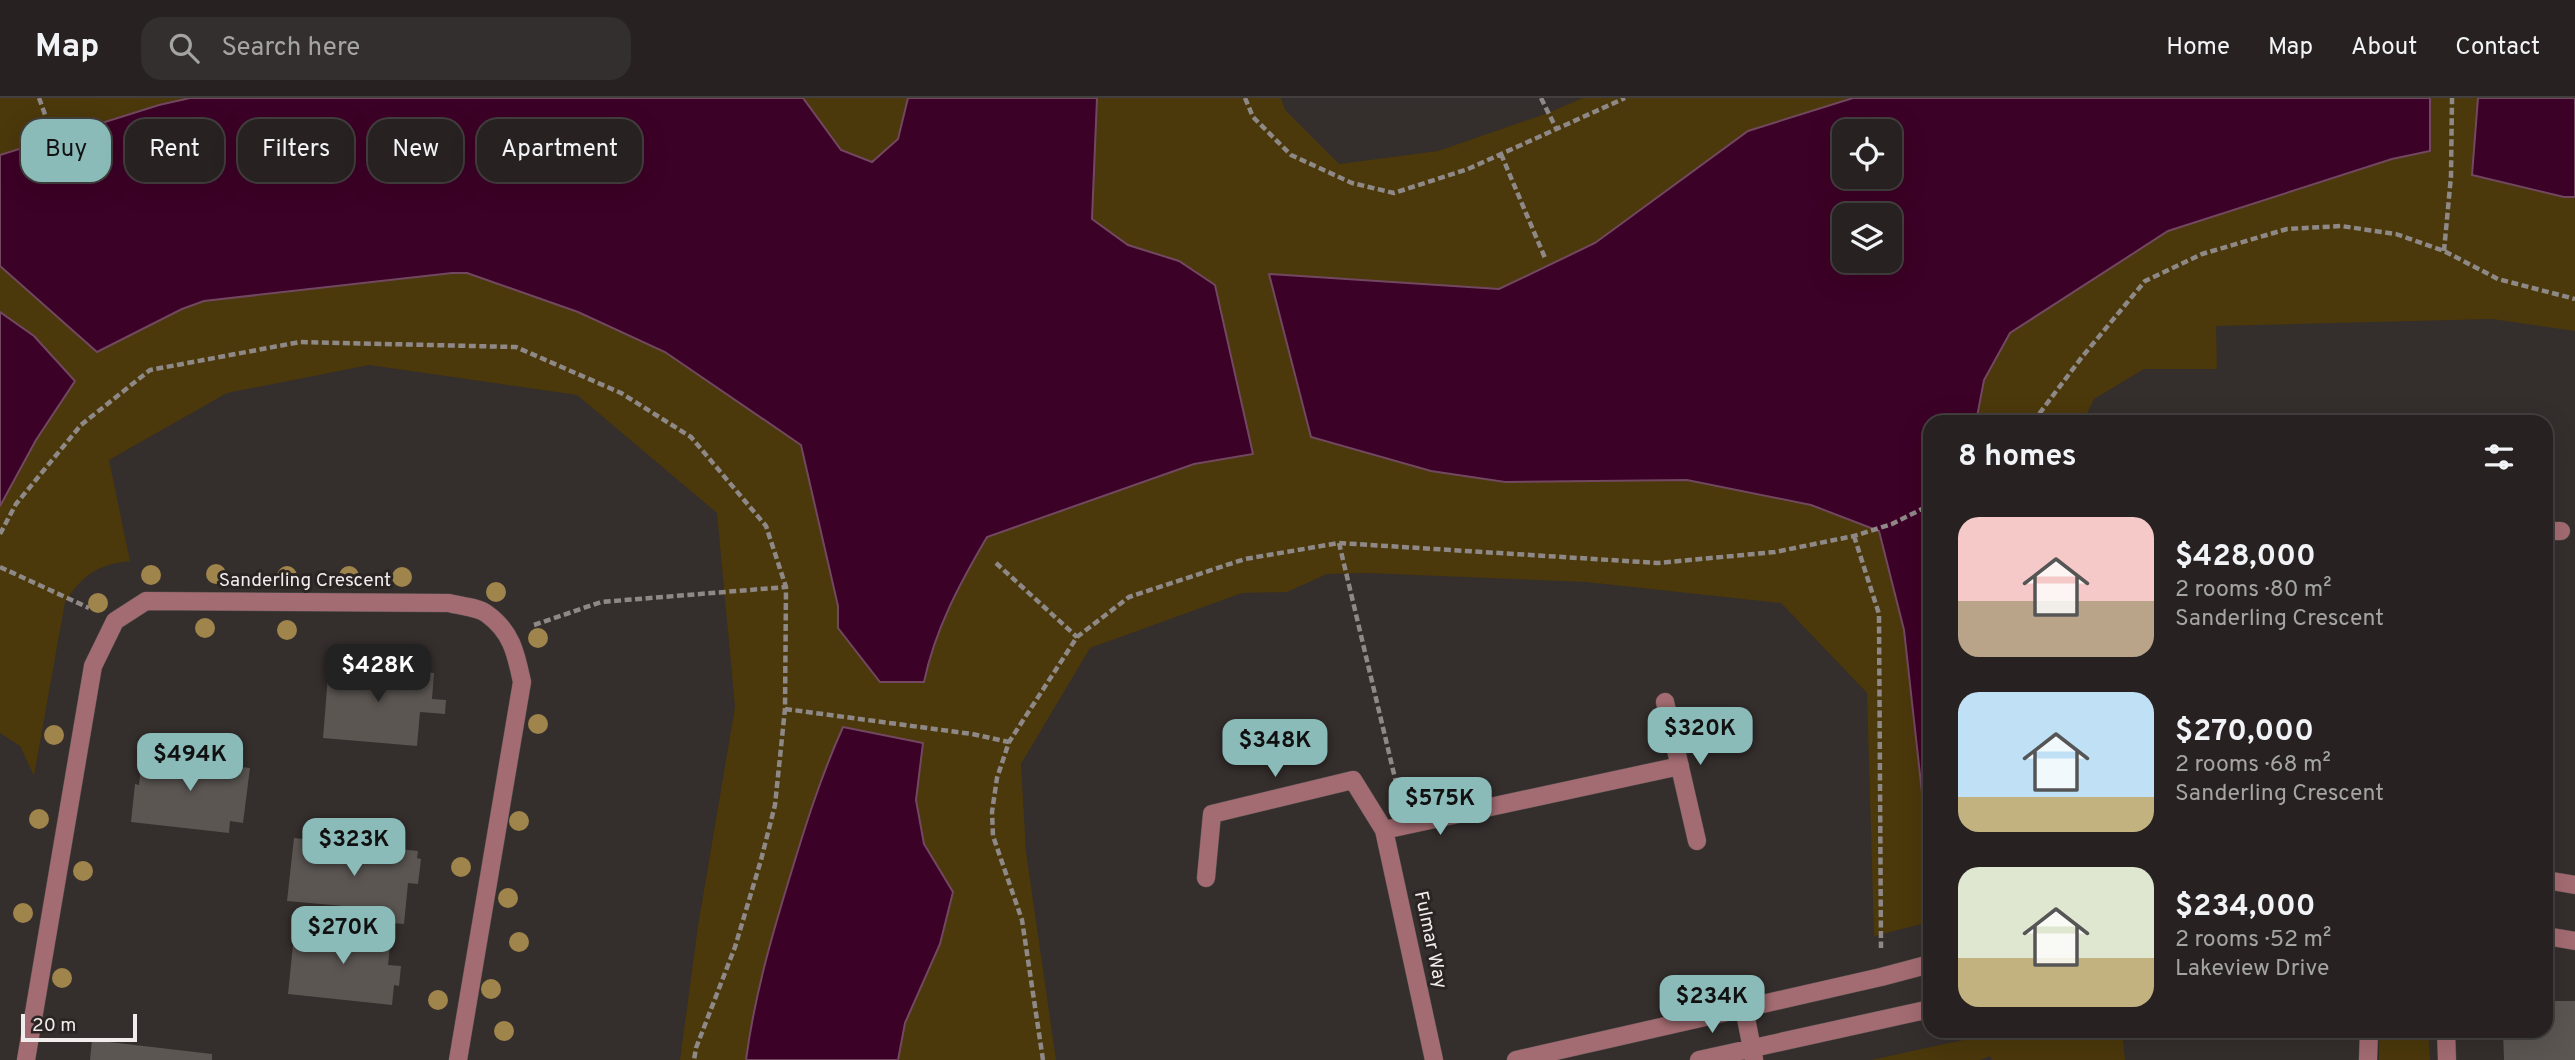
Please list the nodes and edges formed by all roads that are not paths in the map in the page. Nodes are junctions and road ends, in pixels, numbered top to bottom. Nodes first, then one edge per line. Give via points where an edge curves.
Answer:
1 (1665, 702) dead end
2 (1680, 766) junction
3 (1384, 830) junction
4 (1697, 841) dead end
5 (1206, 878) dead end
6 (2553, 881) edge
7 (2575, 885) edge
8 (2553, 937) edge
9 (2575, 941) edge
10 (1923, 966) edge
11 (1744, 1008) junction
12 (1923, 1011) edge
13 (2369, 1038) edge
14 (2446, 1038) edge
15 (1753, 1054) edge
16 (26, 1060) edge
17 (458, 1060) edge
18 (1434, 1060) edge
19 (1516, 1060) edge
20 (1699, 1060) edge
21 (2368, 1060) edge
22 (2447, 1060) edge

1 - 2 street
2 - 3 street
2 - 4 street
3 - 5 street, Fulmar Way via 1353,780 1212,814
3 - 18 street, Fulmar Way
6 - 7 street
8 - 9 street
10 - 11 street
11 - 15 street
11 - 19 street
12 - 15 street
13 - 21 street
14 - 22 street
15 - 20 street
16 - 17 street, Sanderling Crescent via 93,666 115,621 146,601 449,603 485,612 506,635 515,649 522,682

